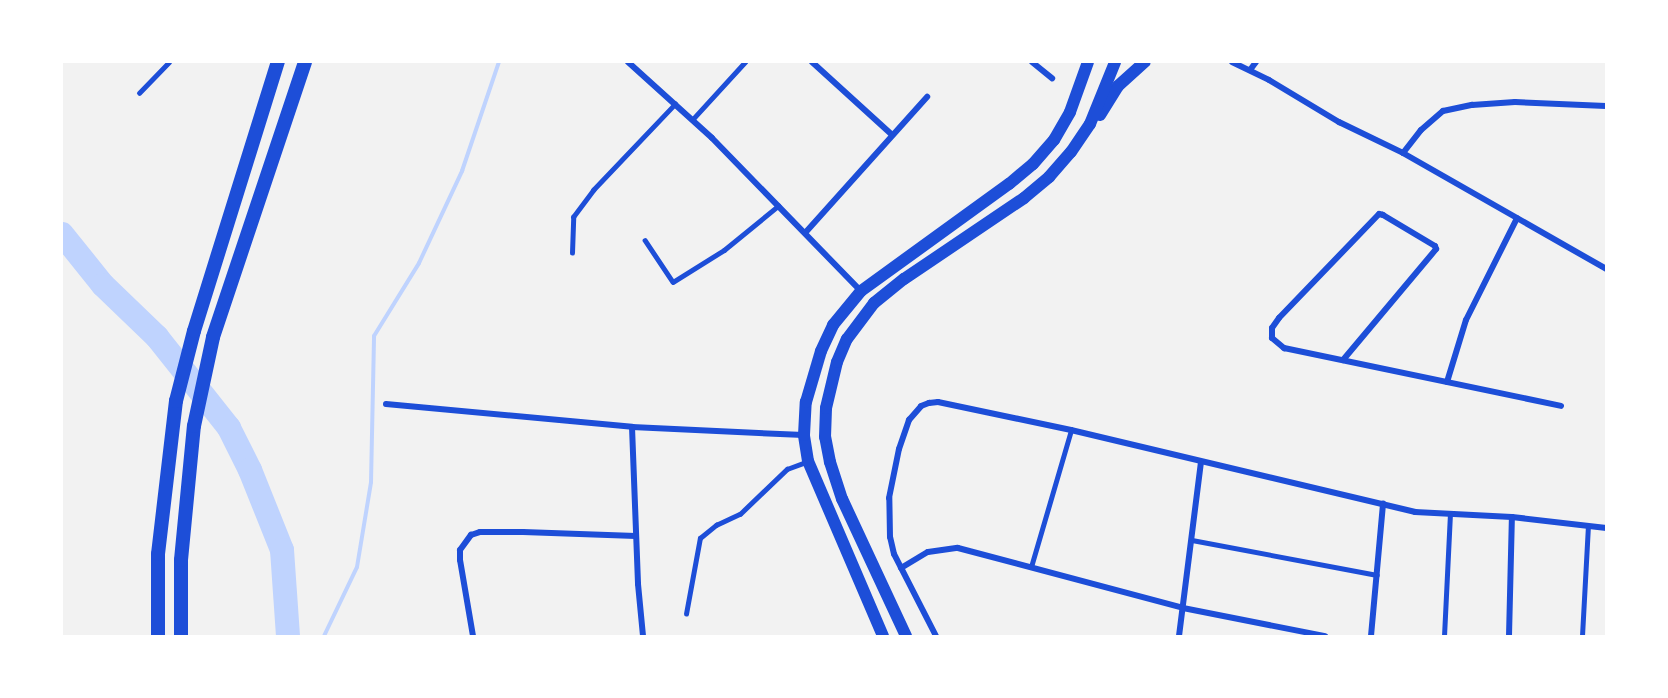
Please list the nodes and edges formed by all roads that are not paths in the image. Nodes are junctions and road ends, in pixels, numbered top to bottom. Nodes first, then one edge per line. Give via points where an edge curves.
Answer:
1 (169, 62) edge
2 (278, 62) edge
3 (305, 62) edge
4 (628, 62) edge
5 (745, 62) edge
6 (812, 62) edge
7 (1032, 62) edge
8 (1088, 62) edge
9 (1115, 62) edge
10 (1145, 62) edge
11 (1232, 62) edge
12 (1256, 62) edge
13 (1250, 70) junction
14 (1052, 78) dead end
15 (139, 93) dead end
16 (927, 97) dead end
17 (675, 104) junction
18 (1606, 106) edge
19 (692, 120) junction
20 (1090, 124) junction
21 (891, 134) junction
22 (1403, 153) junction
23 (778, 206) junction
24 (1517, 218) junction
25 (805, 233) junction
26 (645, 240) dead end
27 (572, 253) dead end
28 (1606, 269) edge
29 (861, 291) junction
30 (1343, 360) junction
31 (1447, 382) junction
32 (386, 404) dead end
33 (1561, 406) dead end
34 (633, 427) junction
35 (1071, 430) junction
36 (804, 435) junction
37 (808, 461) junction
38 (1201, 462) junction
39 (1383, 504) junction
40 (1450, 514) junction
41 (1512, 517) junction
42 (1588, 526) junction
43 (1606, 528) edge
44 (636, 536) junction
45 (1192, 540) junction
46 (1031, 567) junction
47 (901, 568) junction
48 (1377, 575) junction
49 (1183, 608) junction
50 (686, 614) dead end
51 (158, 636) edge
52 (181, 636) edge
53 (473, 636) edge
54 (643, 636) edge
55 (883, 636) edge
56 (906, 636) edge
57 (936, 636) edge
58 (1179, 636) edge
59 (1325, 636) edge
60 (1371, 636) edge
61 (1444, 636) edge
62 (1509, 636) edge
63 (1582, 636) edge

1 - 15 lane
2 - 51 main road via 176,401 158,554
3 - 52 main road via 213,337 194,426 182,560
4 - 17 street
5 - 19 lane
6 - 21 street
7 - 14 street
8 - 29 main road via 1070,112 1054,140 1033,164
9 - 20 main road
10 - 20 main road via 1127,75 1099,118
11 - 13 street
12 - 13 street
13 - 22 street via 1339,122
16 - 21 street
17 - 19 street
17 - 27 lane via 593,190 573,217
18 - 22 street via 1515,102 1443,111
19 - 23 street
20 - 56 main road via 1071,152 1032,191 874,303 847,339 837,362 826,408 825,436 830,462 842,499
21 - 25 street
22 - 24 street
23 - 25 street
23 - 26 lane via 724,250 673,282
24 - 28 street
24 - 31 street via 1466,320
25 - 29 street
29 - 36 main road via 833,325 821,351 806,402
30 - 30 street via 1284,348 1272,338 1272,328 1379,214 1436,249
30 - 31 street
31 - 33 street
32 - 34 street
34 - 36 street
34 - 44 street
35 - 38 street
35 - 46 lane
35 - 47 street via 938,402 921,406 909,420 899,448 889,498 890,537
36 - 37 main road
37 - 50 lane via 787,469 740,514 700,538
37 - 55 main road
38 - 39 street
38 - 45 street
39 - 40 street via 1415,512
39 - 48 street
40 - 41 street
40 - 61 lane
41 - 42 street
41 - 62 street
42 - 43 street
42 - 63 lane
44 - 53 street via 523,532 471,535 460,549 460,560
44 - 54 street
45 - 48 lane
45 - 49 street
46 - 47 street via 946,548 928,552
46 - 49 street
47 - 57 street
48 - 60 street
49 - 58 street
49 - 59 street

